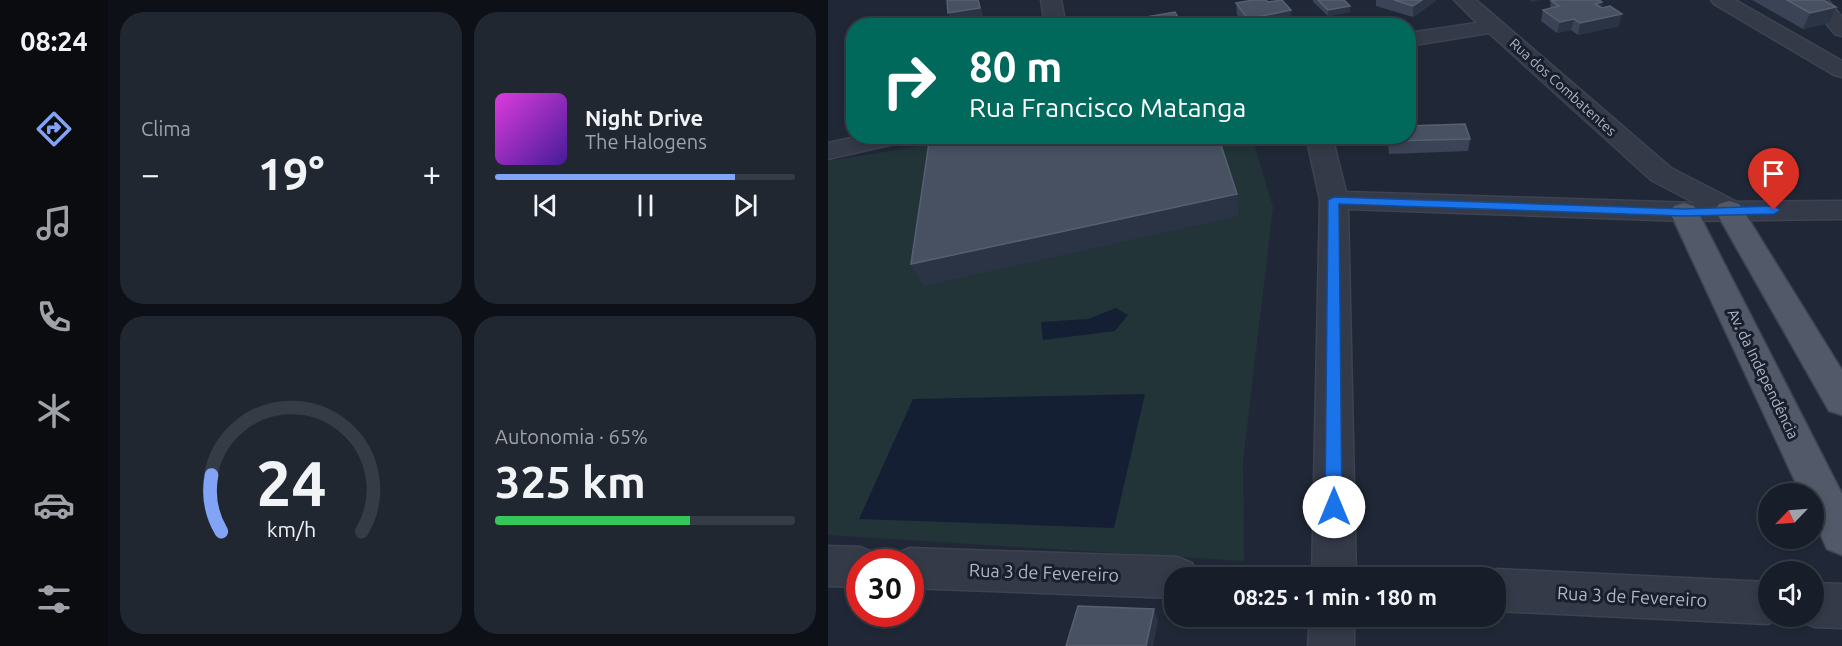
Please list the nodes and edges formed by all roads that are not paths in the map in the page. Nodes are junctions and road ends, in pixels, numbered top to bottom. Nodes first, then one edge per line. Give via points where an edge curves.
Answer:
1 (1051, 0) edge
2 (1464, 0) edge
3 (1721, 0) edge
4 (1817, 0) edge
5 (1054, 18) edge
6 (1495, 26) junction
7 (1842, 30) edge
8 (1416, 39) edge
9 (1842, 70) edge
10 (861, 144) edge
11 (1321, 144) edge
12 (828, 151) edge
13 (1661, 174) junction
14 (1334, 200) junction
15 (1729, 210) junction
16 (1842, 210) edge
17 (1684, 213) junction
18 (1842, 401) edge
19 (1842, 536) edge
20 (828, 566) edge
21 (846, 567) edge
22 (1334, 567) edge
23 (924, 569) edge
24 (1164, 577) edge
25 (1506, 590) edge
26 (1758, 603) edge
27 (1824, 605) edge
28 (1842, 606) edge
29 (1332, 627) edge
30 (1331, 646) edge

1 - 5 street
2 - 6 street, Rua dos Combatentes
3 - 9 street
4 - 7 street
6 - 8 street
6 - 13 street, Rua dos Combatentes
10 - 12 street
11 - 14 street
13 - 15 street
13 - 17 street
14 - 17 street
14 - 22 street
15 - 16 street
15 - 17 street
15 - 18 main road
17 - 19 main road, Av. da Independência
20 - 21 street
23 - 24 street, Rua 3 de Fevereiro
25 - 26 street, Rua 3 de Fevereiro
27 - 28 street
29 - 30 street

